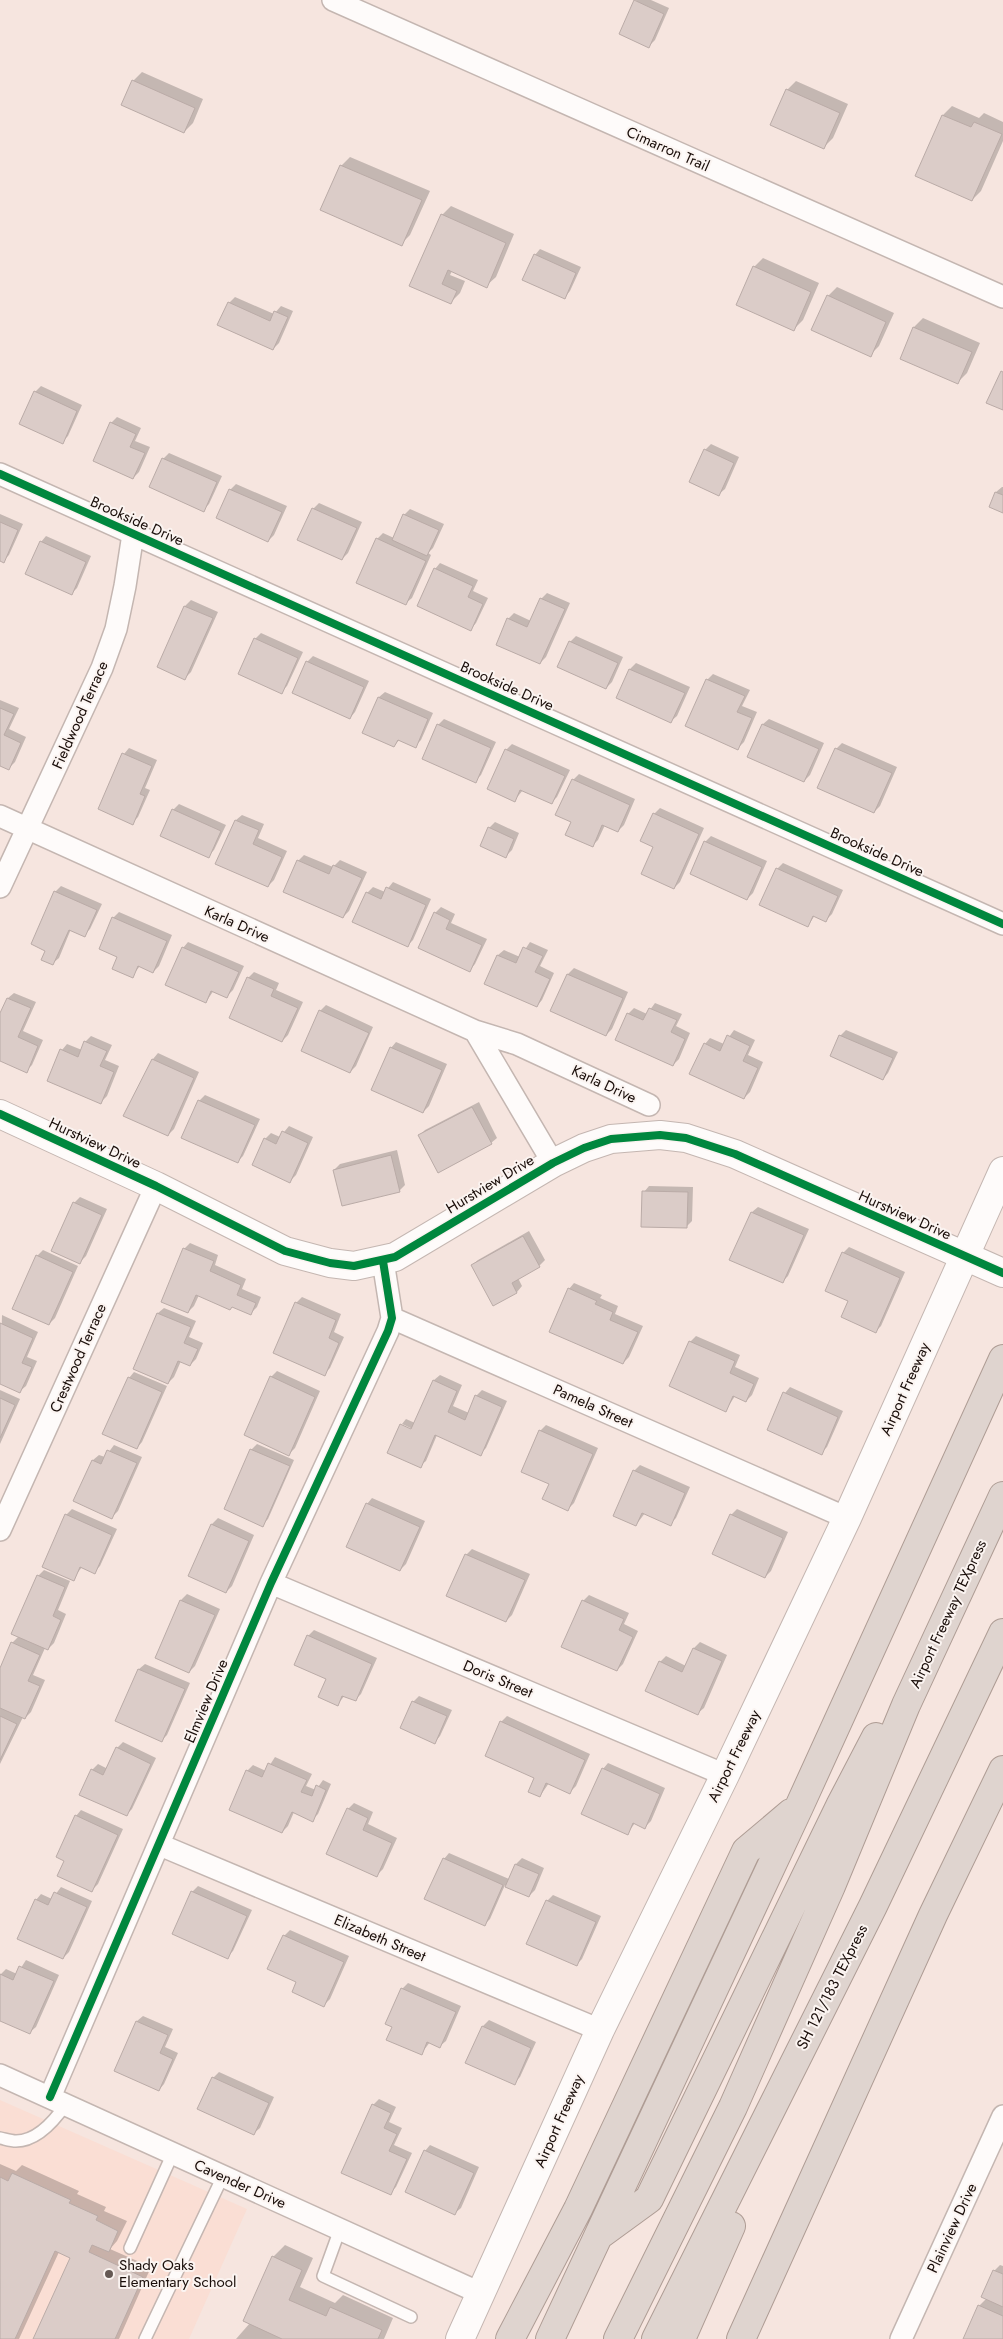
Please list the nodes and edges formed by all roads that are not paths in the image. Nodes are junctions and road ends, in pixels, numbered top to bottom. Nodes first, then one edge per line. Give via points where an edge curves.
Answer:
1 (333, 0) edge
2 (1003, 297) edge
3 (0, 474) edge
4 (133, 534) junction
5 (0, 816) edge
6 (28, 828) junction
7 (0, 887) edge
8 (1003, 924) edge
9 (475, 1031) junction
10 (649, 1105) dead end
11 (0, 1114) edge
12 (553, 1163) junction
13 (1003, 1171) edge
14 (156, 1186) junction
15 (964, 1256) junction
16 (383, 1261) junction
17 (1001, 1272) edge
18 (392, 1318) junction
19 (1003, 1359) edge
20 (1003, 1496) edge
21 (847, 1518) junction
22 (0, 1530) edge
23 (271, 1583) junction
24 (1003, 1633) edge
25 (906, 1705) junction
26 (1003, 1770) edge
27 (725, 1774) junction
28 (799, 1807) junction
29 (160, 1846) junction
30 (600, 2030) junction
31 (0, 2075) edge
32 (58, 2101) junction
33 (1003, 2116) edge
34 (0, 2138) edge
35 (173, 2153) junction
36 (742, 2165) junction
37 (223, 2176) junction
38 (340, 2229) junction
39 (600, 2235) junction
40 (130, 2248) dead end
41 (480, 2293) junction
42 (411, 2316) dead end
43 (145, 2339) edge
44 (460, 2339) edge
45 (510, 2339) edge
46 (550, 2339) edge
47 (618, 2339) edge
48 (656, 2339) edge
49 (681, 2339) edge
50 (741, 2339) edge
51 (901, 2339) edge

1 - 2 street, Cimarron Trail
3 - 4 street, Brookside Drive
4 - 6 street, Fieldwood Terrace via 126,586 102,668
4 - 8 street, Brookside Drive
5 - 6 street, Karla Drive
6 - 7 street, Fieldwood Terrace
6 - 9 street, Karla Drive
9 - 10 street, Karla Drive via 517,1044
9 - 12 street
11 - 14 main road, Hurstview Drive
12 - 15 main road, Hurstview Drive via 611,1139 636,1136 686,1138 735,1154
12 - 16 main road, Hurstview Drive via 395,1257
13 - 15 main road, Airport Freeway
14 - 16 main road, Hurstview Drive via 285,1251 330,1264 354,1266
14 - 22 street, Crestwood Terrace
15 - 17 main road, Hurstview Drive
15 - 21 main road, Airport Freeway
16 - 18 street
18 - 21 street, Pamela Street
18 - 23 street, Elmview Drive
19 - 28 highway
20 - 25 highway, Airport Freeway TEXpress
21 - 27 main road, Airport Freeway
23 - 27 street, Doris Street
23 - 29 street, Elmview Drive
24 - 36 highway, SH 121/183 TEXpress via 873,1906
25 - 39 highway via 874,1739 649,2199
25 - 47 highway via 831,1886 737,2098
26 - 50 highway via 933,1915
27 - 30 main road, Airport Freeway
28 - 39 highway
28 - 45 highway via 746,1851 578,2210
29 - 30 street, Elizabeth Street
29 - 32 street, Elmview Drive
30 - 41 main road, Airport Freeway
31 - 32 street, Cavender Drive
32 - 34 lane via 60,2114 37,2135 16,2142
32 - 35 street, Cavender Drive
33 - 51 street, Plainview Drive
35 - 37 street, Cavender Drive
35 - 40 lane
36 - 48 highway, SH 121/183 TEXpress
36 - 49 highway via 730,2230
37 - 38 street, Cavender Drive
37 - 43 lane
38 - 41 street, Cavender Drive
38 - 42 lane via 323,2276
39 - 46 highway
41 - 44 main road, Airport Freeway

